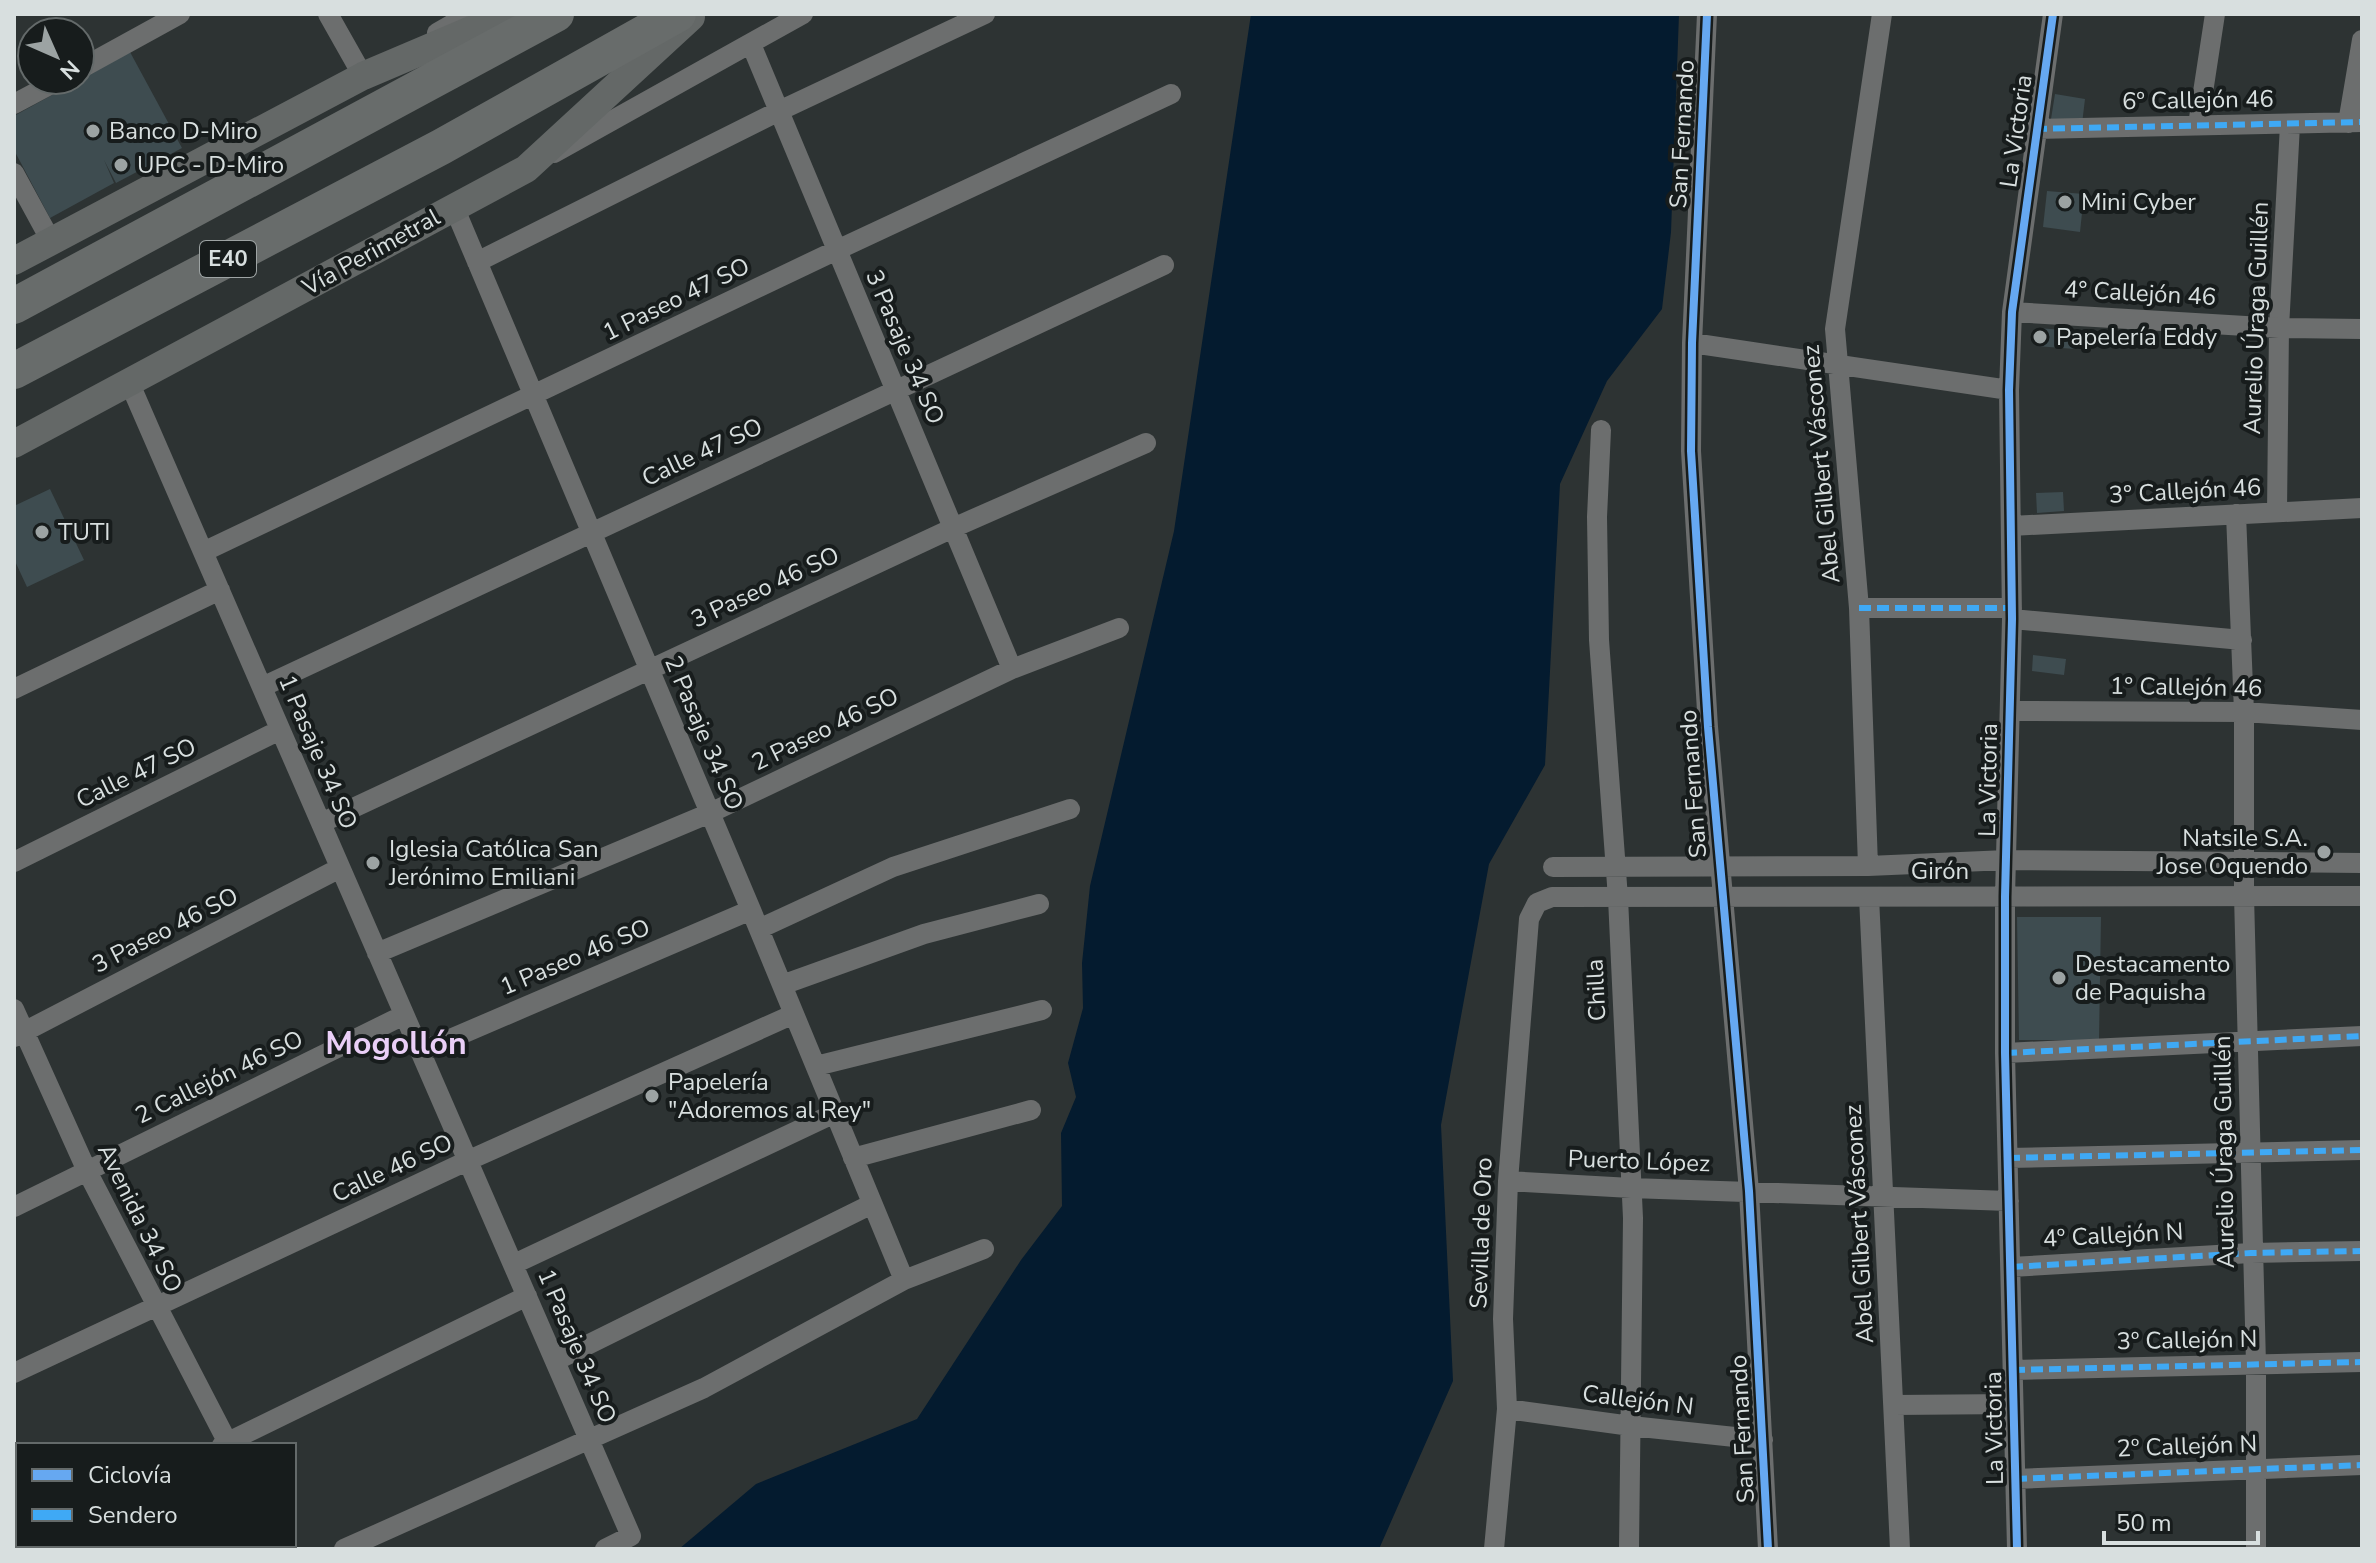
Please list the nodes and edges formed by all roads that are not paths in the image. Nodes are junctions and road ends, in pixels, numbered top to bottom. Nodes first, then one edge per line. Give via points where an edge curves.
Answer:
1 (180, 14) edge
2 (328, 14) edge
3 (470, 14) edge
4 (509, 14) edge
5 (556, 14) edge
6 (678, 14) edge
7 (695, 14) edge
8 (803, 14) edge
9 (985, 14) edge
10 (1707, 14) edge
11 (1882, 14) edge
12 (2053, 14) edge
13 (2215, 14) edge
14 (2362, 40) edge
15 (751, 44) junction
16 (96, 60) edge
17 (363, 76) junction
18 (1171, 94) dead end
19 (779, 111) junction
20 (2355, 123) edge
21 (2198, 125) junction
22 (2290, 125) junction
23 (2035, 129) junction
24 (526, 169) junction
25 (14, 173) edge
26 (454, 207) junction
27 (51, 241) junction
28 (837, 250) junction
29 (14, 261) edge
30 (477, 262) junction
31 (1164, 265) dead end
32 (14, 306) edge
33 (2012, 312) junction
34 (2279, 328) junction
35 (2362, 329) edge
36 (1692, 343) junction
37 (1836, 366) junction
38 (14, 371) edge
39 (130, 384) junction
40 (2009, 390) junction
41 (896, 391) junction
42 (534, 396) junction
43 (1601, 430) dead end
44 (1146, 443) dead end
45 (14, 444) edge
46 (2362, 508) edge
47 (2277, 512) junction
48 (2236, 514) junction
49 (2011, 526) junction
50 (953, 528) junction
51 (592, 532) junction
52 (203, 552) junction
53 (220, 590) junction
54 (1859, 608) junction
55 (2012, 614) junction
56 (1119, 628) dead end
57 (2242, 640) junction
58 (649, 669) junction
59 (1012, 669) junction
60 (262, 687) junction
61 (14, 689) edge
62 (2010, 711) junction
63 (2244, 712) junction
64 (2362, 720) edge
65 (280, 730) junction
66 (1070, 809) dead end
67 (710, 813) junction
68 (321, 823) junction
69 (2007, 860) junction
70 (14, 862) edge
71 (2362, 863) edge
72 (2245, 864) junction
73 (1720, 865) junction
74 (1868, 866) junction
75 (1553, 867) dead end
76 (1615, 867) junction
77 (340, 868) junction
78 (2244, 895) junction
79 (2362, 896) edge
80 (1869, 897) junction
81 (2005, 897) junction
82 (1618, 898) junction
83 (1722, 898) junction
84 (1039, 904) dead end
85 (755, 919) junction
86 (1529, 919) joint
87 (377, 953) junction
88 (782, 985) junction
89 (14, 1009) edge
90 (1042, 1010) dead end
91 (794, 1014) junction
92 (404, 1015) junction
93 (19, 1034) edge
94 (2362, 1036) edge
95 (2248, 1042) junction
96 (420, 1052) junction
97 (2005, 1053) junction
98 (816, 1066) junction
99 (1031, 1110) dead end
100 (835, 1113) junction
101 (2362, 1150) edge
102 (2250, 1154) junction
103 (853, 1158) junction
104 (2008, 1158) junction
105 (467, 1161) junction
106 (87, 1171) junction
107 (1508, 1181) junction
108 (1631, 1188) junction
109 (1749, 1191) junction
110 (1883, 1197) junction
111 (2009, 1201) junction
112 (872, 1204) junction
113 (14, 1207) edge
114 (984, 1249) dead end
115 (2362, 1251) edge
116 (2251, 1253) junction
117 (514, 1264) junction
118 (2011, 1267) junction
119 (904, 1280) junction
120 (527, 1296) junction
121 (155, 1307) junction
122 (555, 1361) junction
123 (2362, 1362) edge
124 (2256, 1364) junction
125 (2013, 1370) junction
126 (14, 1373) edge
127 (2013, 1404) junction
128 (1894, 1405) junction
129 (1507, 1409) junction
130 (1631, 1426) junction
131 (589, 1439) junction
132 (1763, 1440) junction
133 (225, 1443) edge
134 (228, 1443) edge
135 (2362, 1465) edge
136 (2254, 1469) junction
137 (2015, 1479) junction
138 (344, 1549) edge
139 (605, 1549) edge
140 (1494, 1549) edge
141 (1629, 1549) edge
142 (1768, 1549) edge
143 (1900, 1549) edge
144 (2017, 1549) edge
145 (2256, 1549) edge

1 - 16 street
2 - 17 street
3 - 17 street
4 - 17 street
5 - 32 highway, E40
6 - 38 highway, E40 via 441,147
7 - 24 street, Vía Perimetral / E40
8 - 15 street
9 - 19 street
10 - 36 street, San Fernando
11 - 37 street, Abel Gilbert Vásconez via 1835,329
12 - 23 street, La Victoria
13 - 21 street
14 - 20 street
15 - 19 street, 3 Pasaje 34 SO
15 - 24 street
17 - 27 street
18 - 28 street, 1 Paseo 47 SO
19 - 28 street, 3 Pasaje 34 SO
19 - 30 street
20 - 22 street, 6º Callejón 46
21 - 22 street, 6º Callejón 46
21 - 23 street, 6º Callejón 46
22 - 34 street, Aurelio Úraga Guillén
23 - 33 street, La Victoria
24 - 26 street, Vía Perimetral / E40
25 - 27 street
26 - 30 street, 2 Pasaje 34 SO
26 - 39 street, Vía Perimetral / E40
27 - 29 street
28 - 41 street, 3 Pasaje 34 SO
28 - 42 street, 1 Paseo 47 SO
30 - 42 street, 2 Pasaje 34 SO
31 - 41 street, Calle 47 SO
33 - 34 street, 4° Callejón 46
33 - 40 street, La Victoria
34 - 35 street, 4° Callejón 46
34 - 47 street, Aurelio Úraga Guillén
36 - 37 street
36 - 73 street, San Fernando via 1692,466
37 - 40 street
37 - 54 street, Abel Gilbert Vásconez
39 - 45 street, Vía Perimetral / E40
39 - 52 street, 1 Pasaje 34 SO
40 - 49 street, La Victoria
41 - 50 street, 3 Pasaje 34 SO
41 - 51 street, Calle 47 SO
42 - 51 street, 2 Pasaje 34 SO
42 - 52 street, 1 Paseo 47 SO
43 - 76 street, Chilla via 1599,640
44 - 50 street, 3 Paseo 46 SO
46 - 47 street, 3° Callejón 46
47 - 48 street, 3° Callejón 46
48 - 49 street, 3° Callejón 46
48 - 57 street, Aurelio Úraga Guillén
49 - 55 street, La Victoria
50 - 58 street, 3 Paseo 46 SO
50 - 59 street, 3 Pasaje 34 SO
51 - 58 street, 2 Pasaje 34 SO
51 - 60 street, Calle 47 SO
52 - 53 street, 1 Pasaje 34 SO
53 - 60 street, 1 Pasaje 34 SO
53 - 61 street
54 - 55 street
54 - 74 street, Abel Gilbert Vásconez
55 - 57 street
55 - 62 street, La Victoria
56 - 59 street, 2 Paseo 46 SO
57 - 63 street, Aurelio Úraga Guillén
58 - 67 street, 2 Pasaje 34 SO
58 - 68 street, 3 Paseo 46 SO
59 - 67 street, 2 Paseo 46 SO
60 - 65 street, 1 Pasaje 34 SO
62 - 63 street, 1° Callejón 46
62 - 69 street, La Victoria
63 - 64 street, 1° Callejón 46
63 - 72 street, Aurelio Úraga Guillén
65 - 68 street, 1 Pasaje 34 SO
65 - 70 street, Calle 47 SO
66 - 85 street, 1 Paseo 46 SO
67 - 85 street, 2 Pasaje 34 SO
67 - 87 street, 2 Paseo 46 SO
68 - 77 street, 1 Pasaje 34 SO
69 - 72 street, Girón
69 - 74 street, Girón
69 - 81 street, La Victoria
71 - 72 street, Girón
72 - 78 street, Aurelio Úraga Guillén
73 - 74 street, Girón
73 - 76 street, Girón
73 - 83 street, San Fernando
75 - 76 street, Girón
76 - 82 street, Chilla
77 - 87 street, 1 Pasaje 34 SO
77 - 93 street, 3 Paseo 46 SO
78 - 79 street, Girón
78 - 81 street, Girón
78 - 95 street, Aurelio Úraga Guillén
80 - 81 street, Girón
80 - 83 street, Girón
80 - 110 street, Abel Gilbert Vásconez
81 - 97 street, La Victoria
82 - 83 street, Girón
82 - 86 street, Girón via 1552,897 1537,903
82 - 108 street, Chilla
83 - 109 street, San Fernando
84 - 88 street via 924,934
85 - 88 street, 2 Pasaje 34 SO
85 - 96 street, 1 Paseo 46 SO
86 - 107 street, Sevilla de Oro
87 - 92 street, 1 Pasaje 34 SO
88 - 91 street, 2 Pasaje 34 SO
89 - 93 street, Avenida 34 SO
90 - 98 street
91 - 98 street, 2 Pasaje 34 SO
91 - 105 street, Calle 46 SO
92 - 96 street, 1 Pasaje 34 SO
92 - 106 street, 2 Callejón 46 SO
93 - 106 street, Avenida 34 SO
94 - 95 street
95 - 97 street
95 - 102 street, Aurelio Úraga Guillén
96 - 105 street, 1 Pasaje 34 SO
97 - 104 street, La Victoria
98 - 100 street, 2 Pasaje 34 SO
99 - 103 street
100 - 103 street, 2 Pasaje 34 SO
100 - 117 street
101 - 102 street
102 - 104 street
102 - 116 street, Aurelio Úraga Guillén
103 - 112 street, 2 Pasaje 34 SO
104 - 111 street, La Victoria
105 - 117 street, 1 Pasaje 34 SO
105 - 121 street, Calle 46 SO
106 - 113 street, 2 Callejón 46 SO
106 - 121 street, Avenida 34 SO
107 - 108 street, Puerto López
107 - 129 street, Sevilla de Oro via 1503,1319
108 - 109 street, Puerto López
108 - 130 street, Chilla
109 - 110 street, Puerto López
109 - 132 street, San Fernando
110 - 111 street, Puerto López
110 - 128 street, Abel Gilbert Vásconez
111 - 118 street, La Victoria
112 - 119 street, 2 Pasaje 34 SO
112 - 122 street
114 - 119 street
115 - 116 street, 4º Callejón N
116 - 118 street, 4º Callejón N
116 - 124 street, Aurelio Úraga Guillén
117 - 120 street, 1 Pasaje 34 SO
118 - 125 street, La Victoria
119 - 131 street via 704,1388
120 - 122 street, 1 Pasaje 34 SO
120 - 134 street
121 - 126 street, Calle 46 SO
121 - 133 street, Avenida 34 SO
122 - 131 street, 1 Pasaje 34 SO
123 - 124 street, 3º Callejón N
124 - 125 street, 3º Callejón N
124 - 136 street, Aurelio Úraga Guillén
125 - 127 street, La Victoria
127 - 128 street
127 - 137 street, La Victoria
128 - 143 street, Abel Gilbert Vásconez
129 - 130 street, Callejón N
129 - 140 street, Sevilla de Oro
130 - 132 street, Callejón N
130 - 141 street, Chilla
131 - 138 street
131 - 139 street, 1 Pasaje 34 SO via 631,1536
132 - 142 street, San Fernando
135 - 136 street, 2º Callejón N
136 - 137 street, 2º Callejón N
136 - 145 street, Aurelio Úraga Guillén
137 - 144 street, La Victoria

